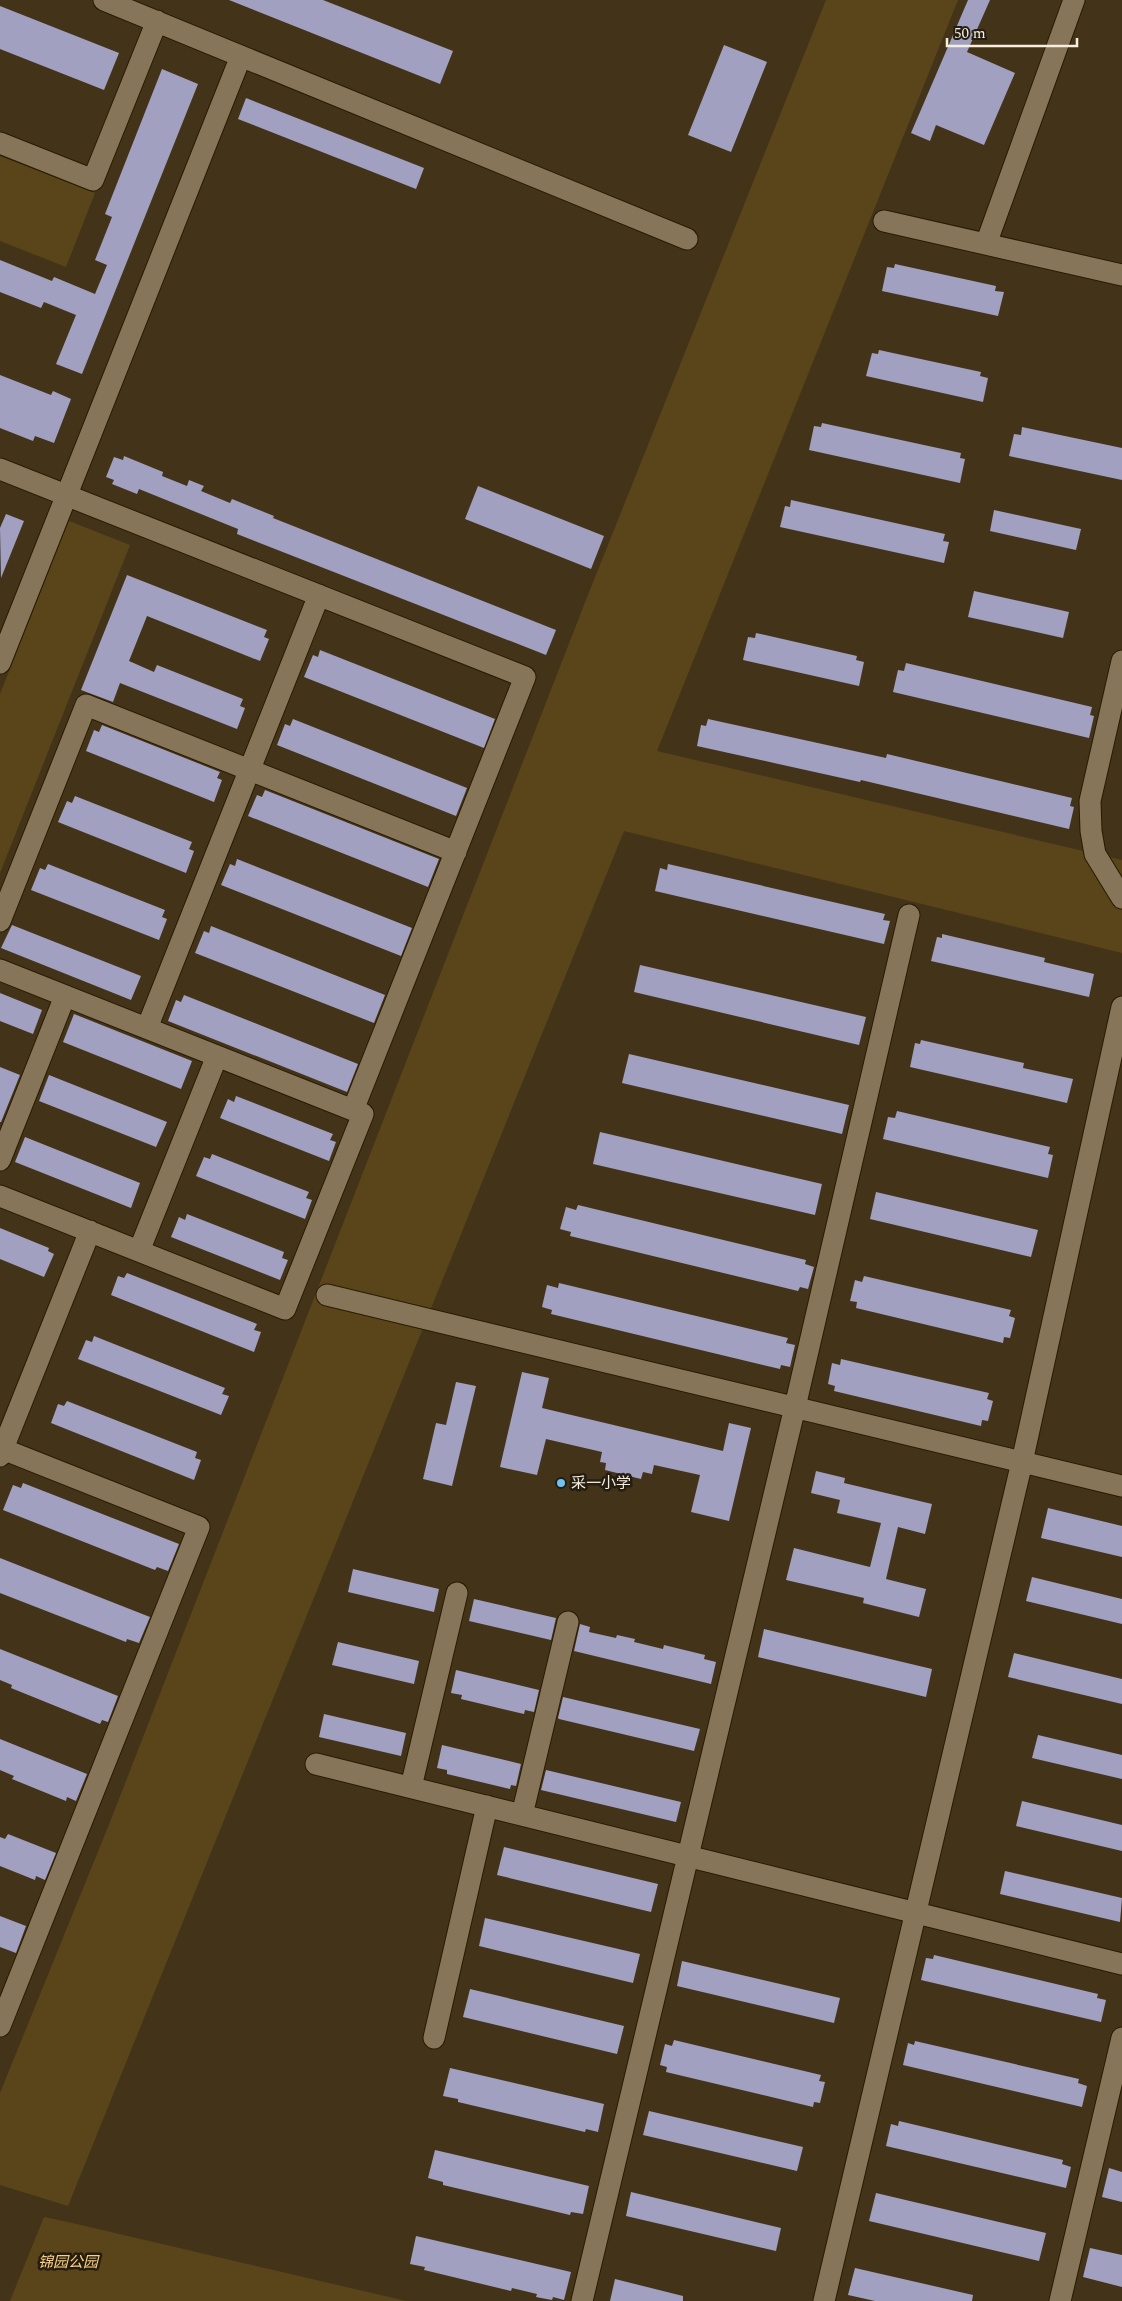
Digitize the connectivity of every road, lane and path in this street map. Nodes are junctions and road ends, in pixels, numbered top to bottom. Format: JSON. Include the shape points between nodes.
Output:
{"nodes":[{"id":1,"x":104,"y":0,"type":"edge"},
{"id":2,"x":1074,"y":0,"type":"edge"},
{"id":3,"x":156,"y":22,"type":"junction"},
{"id":4,"x":241,"y":56,"type":"junction"},
{"id":5,"x":0,"y":143,"type":"edge"},
{"id":6,"x":884,"y":221,"type":"dead end"},
{"id":7,"x":687,"y":239,"type":"dead end"},
{"id":8,"x":986,"y":244,"type":"junction"},
{"id":9,"x":1122,"y":276,"type":"edge"},
{"id":10,"x":0,"y":469,"type":"edge"},
{"id":11,"x":67,"y":495,"type":"junction"},
{"id":12,"x":319,"y":595,"type":"junction"},
{"id":13,"x":1122,"y":661,"type":"edge"},
{"id":14,"x":0,"y":663,"type":"edge"},
{"id":15,"x":250,"y":770,"type":"junction"},
{"id":16,"x":456,"y":852,"type":"junction"},
{"id":17,"x":1122,"y":898,"type":"edge"},
{"id":18,"x":909,"y":914,"type":"dead end"},
{"id":19,"x":0,"y":920,"type":"edge"},
{"id":20,"x":0,"y":970,"type":"edge"},
{"id":21,"x":65,"y":996,"type":"junction"},
{"id":22,"x":1122,"y":1007,"type":"edge"},
{"id":23,"x":147,"y":1028,"type":"junction"},
{"id":24,"x":217,"y":1056,"type":"junction"},
{"id":25,"x":353,"y":1110,"type":"junction"},
{"id":26,"x":0,"y":1160,"type":"edge"},
{"id":27,"x":0,"y":1196,"type":"edge"},
{"id":28,"x":90,"y":1231,"type":"junction"},
{"id":29,"x":139,"y":1251,"type":"junction"},
{"id":30,"x":327,"y":1295,"type":"dead end"},
{"id":31,"x":795,"y":1407,"type":"junction"},
{"id":32,"x":1,"y":1451,"type":"edge"},
{"id":33,"x":1022,"y":1462,"type":"junction"},
{"id":34,"x":1122,"y":1486,"type":"edge"},
{"id":35,"x":457,"y":1592,"type":"dead end"},
{"id":36,"x":568,"y":1622,"type":"dead end"},
{"id":37,"x":316,"y":1764,"type":"dead end"},
{"id":38,"x":411,"y":1787,"type":"junction"},
{"id":39,"x":486,"y":1806,"type":"junction"},
{"id":40,"x":522,"y":1815,"type":"junction"},
{"id":41,"x":688,"y":1856,"type":"junction"},
{"id":42,"x":916,"y":1912,"type":"junction"},
{"id":43,"x":1122,"y":1964,"type":"edge"},
{"id":44,"x":0,"y":2026,"type":"edge"},
{"id":45,"x":434,"y":2038,"type":"dead end"},
{"id":46,"x":1122,"y":2038,"type":"edge"},
{"id":47,"x":582,"y":2301,"type":"edge"},
{"id":48,"x":824,"y":2301,"type":"edge"},
{"id":49,"x":1060,"y":2301,"type":"edge"}],
"edges":[{"from":1,"to":3,"type":"street"},
{"from":2,"to":8,"type":"street"},
{"from":3,"to":4,"type":"street"},
{"from":3,"to":5,"type":"street","via":[[93,180]]},
{"from":4,"to":7,"type":"street"},
{"from":4,"to":11,"type":"street"},
{"from":6,"to":8,"type":"street"},
{"from":8,"to":9,"type":"street"},
{"from":10,"to":11,"type":"street"},
{"from":11,"to":12,"type":"street"},
{"from":11,"to":14,"type":"street"},
{"from":12,"to":15,"type":"street"},
{"from":12,"to":16,"type":"street","via":[[526,677]]},
{"from":13,"to":17,"type":"street","via":[[1090,801],[1095,854]]},
{"from":15,"to":16,"type":"street"},
{"from":15,"to":19,"type":"street","via":[[86,705]]},
{"from":15,"to":23,"type":"street"},
{"from":16,"to":25,"type":"street"},
{"from":18,"to":31,"type":"street"},
{"from":20,"to":21,"type":"street"},
{"from":21,"to":23,"type":"street"},
{"from":21,"to":26,"type":"street"},
{"from":22,"to":33,"type":"street"},
{"from":23,"to":24,"type":"street"},
{"from":24,"to":25,"type":"street"},
{"from":24,"to":29,"type":"street"},
{"from":25,"to":29,"type":"street","via":[[363,1114],[285,1309]]},
{"from":27,"to":28,"type":"street"},
{"from":28,"to":29,"type":"street"},
{"from":28,"to":32,"type":"street"},
{"from":30,"to":31,"type":"street"},
{"from":31,"to":33,"type":"street"},
{"from":31,"to":41,"type":"street"},
{"from":32,"to":44,"type":"street","via":[[199,1527]]},
{"from":33,"to":34,"type":"street"},
{"from":33,"to":42,"type":"street"},
{"from":35,"to":38,"type":"street"},
{"from":36,"to":40,"type":"street"},
{"from":37,"to":38,"type":"street"},
{"from":38,"to":39,"type":"street"},
{"from":39,"to":40,"type":"street"},
{"from":39,"to":45,"type":"street"},
{"from":40,"to":41,"type":"street"},
{"from":41,"to":42,"type":"street"},
{"from":41,"to":47,"type":"street"},
{"from":42,"to":43,"type":"street"},
{"from":42,"to":48,"type":"street"},
{"from":46,"to":49,"type":"street"}]}
